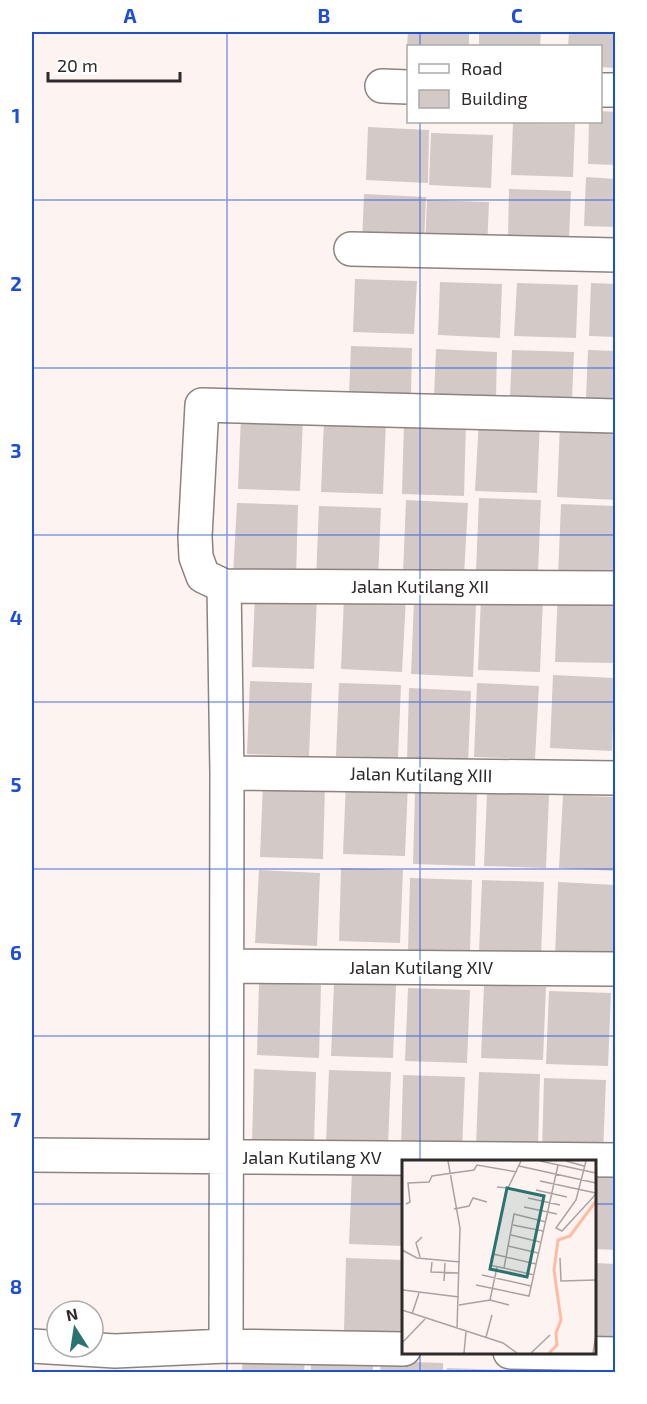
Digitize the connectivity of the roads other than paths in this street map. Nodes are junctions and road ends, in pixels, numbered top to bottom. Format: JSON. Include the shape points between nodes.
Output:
{"nodes":[{"id":1,"x":351,"y":249,"type":"dead end"},
{"id":2,"x":615,"y":255,"type":"edge"},
{"id":3,"x":615,"y":416,"type":"edge"},
{"id":4,"x":224,"y":586,"type":"junction"},
{"id":5,"x":615,"y":588,"type":"edge"},
{"id":6,"x":227,"y":773,"type":"junction"},
{"id":7,"x":615,"y":778,"type":"edge"},
{"id":8,"x":227,"y":966,"type":"junction"},
{"id":9,"x":615,"y":969,"type":"edge"},
{"id":10,"x":32,"y":1155,"type":"edge"},
{"id":11,"x":225,"y":1157,"type":"junction"},
{"id":12,"x":615,"y":1160,"type":"edge"},
{"id":13,"x":32,"y":1346,"type":"edge"},
{"id":14,"x":226,"y":1346,"type":"junction"},
{"id":15,"x":402,"y":1349,"type":"edge"},
{"id":16,"x":562,"y":1353,"type":"edge"},
{"id":17,"x":615,"y":1354,"type":"edge"},
{"id":18,"x":114,"y":1362,"type":"edge"}],
"edges":[{"from":1,"to":2,"type":"street"},
{"from":3,"to":4,"type":"street","via":[[201,405],[196,557],[203,576]]},
{"from":4,"to":5,"type":"street","name":"Jalan Kutilang XII"},
{"from":4,"to":6,"type":"street"},
{"from":6,"to":7,"type":"street","name":"Jalan Kutilang XIII"},
{"from":6,"to":8,"type":"street"},
{"from":8,"to":9,"type":"street","name":"Jalan Kutilang XIV"},
{"from":8,"to":11,"type":"street"},
{"from":10,"to":11,"type":"street","name":"Jalan Kutilang XV"},
{"from":11,"to":12,"type":"street","name":"Jalan Kutilang XV"},
{"from":11,"to":14,"type":"street"},
{"from":13,"to":18,"type":"street"},
{"from":14,"to":15,"type":"street"},
{"from":14,"to":18,"type":"street"},
{"from":16,"to":17,"type":"street"}]}
